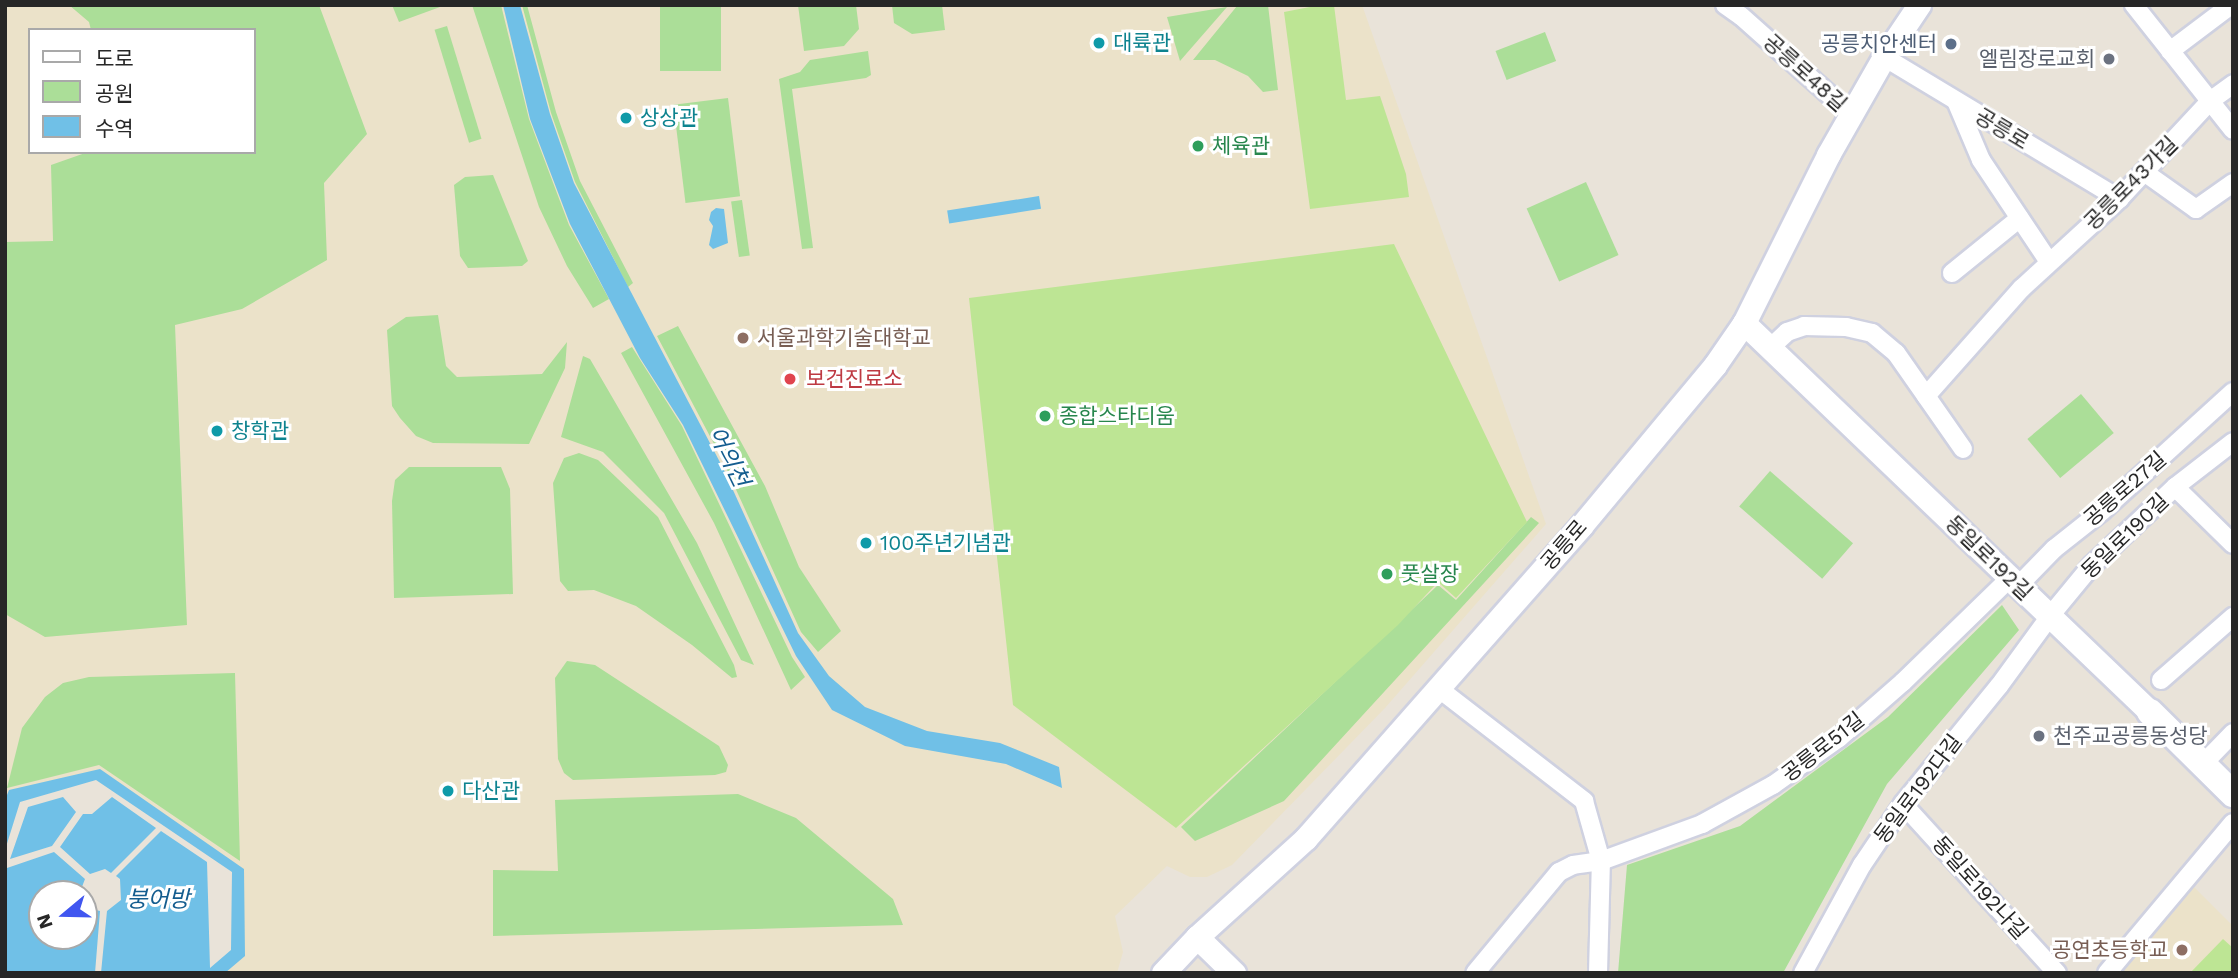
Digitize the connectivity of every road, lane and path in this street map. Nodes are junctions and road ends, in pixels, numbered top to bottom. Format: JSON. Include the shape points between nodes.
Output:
{"nodes":[{"id":1,"x":1725,"y":5,"type":"edge"},
{"id":2,"x":2134,"y":5,"type":"edge"},
{"id":3,"x":2231,"y":5,"type":"edge"},
{"id":4,"x":1913,"y":7,"type":"edge"},
{"id":5,"x":2170,"y":51,"type":"junction"},
{"id":6,"x":1884,"y":57,"type":"junction"},
{"id":7,"x":2233,"y":84,"type":"edge"},
{"id":8,"x":1956,"y":101,"type":"junction"},
{"id":9,"x":2210,"y":101,"type":"junction"},
{"id":10,"x":1852,"y":115,"type":"junction"},
{"id":11,"x":2233,"y":130,"type":"edge"},
{"id":12,"x":2144,"y":172,"type":"junction"},
{"id":13,"x":2233,"y":183,"type":"edge"},
{"id":14,"x":2119,"y":199,"type":"junction"},
{"id":15,"x":2020,"y":218,"type":"junction"},
{"id":16,"x":2049,"y":262,"type":"junction"},
{"id":17,"x":1952,"y":273,"type":"dead end"},
{"id":18,"x":1744,"y":323,"type":"junction"},
{"id":19,"x":1770,"y":348,"type":"junction"},
{"id":20,"x":2233,"y":392,"type":"edge"},
{"id":21,"x":1926,"y":396,"type":"junction"},
{"id":22,"x":2233,"y":442,"type":"edge"},
{"id":23,"x":1963,"y":449,"type":"dead end"},
{"id":24,"x":2175,"y":487,"type":"junction"},
{"id":25,"x":2233,"y":544,"type":"edge"},
{"id":26,"x":2014,"y":582,"type":"junction"},
{"id":27,"x":2049,"y":616,"type":"junction"},
{"id":28,"x":2233,"y":617,"type":"edge"},
{"id":29,"x":2161,"y":680,"type":"dead end"},
{"id":30,"x":1438,"y":688,"type":"junction"},
{"id":31,"x":2150,"y":712,"type":"joint"},
{"id":32,"x":2233,"y":733,"type":"edge"},
{"id":33,"x":2201,"y":766,"type":"junction"},
{"id":34,"x":2233,"y":794,"type":"edge"},
{"id":35,"x":1903,"y":804,"type":"junction"},
{"id":36,"x":2233,"y":823,"type":"edge"},
{"id":37,"x":1601,"y":862,"type":"junction"},
{"id":38,"x":1197,"y":937,"type":"junction"},
{"id":39,"x":1163,"y":973,"type":"edge"},
{"id":40,"x":1234,"y":973,"type":"edge"},
{"id":41,"x":1475,"y":973,"type":"edge"},
{"id":42,"x":1598,"y":973,"type":"edge"},
{"id":43,"x":1803,"y":973,"type":"edge"},
{"id":44,"x":2057,"y":973,"type":"edge"},
{"id":45,"x":2107,"y":973,"type":"edge"}],
"edges":[{"from":1,"to":10,"type":"street","name":"공릉로48길"},
{"from":2,"to":5,"type":"street"},
{"from":3,"to":5,"type":"street"},
{"from":4,"to":6,"type":"street","name":"공릉로"},
{"from":5,"to":9,"type":"street"},
{"from":6,"to":8,"type":"street","name":"공릉로"},
{"from":6,"to":10,"type":"street","name":"공릉로"},
{"from":7,"to":9,"type":"street","name":"공릉로43가길"},
{"from":8,"to":14,"type":"street","name":"공릉로"},
{"from":8,"to":15,"type":"street","via":[[1982,160]]},
{"from":9,"to":11,"type":"street"},
{"from":9,"to":12,"type":"street","name":"공릉로43가길"},
{"from":10,"to":18,"type":"street","name":"공릉로"},
{"from":12,"to":13,"type":"street","via":[[2196,209]]},
{"from":12,"to":14,"type":"street","name":"공릉로43가길"},
{"from":14,"to":16,"type":"street","name":"공릉로43가길"},
{"from":15,"to":16,"type":"street"},
{"from":15,"to":17,"type":"street"},
{"from":16,"to":21,"type":"street","name":"공릉로43가길"},
{"from":18,"to":19,"type":"street","name":"동일로192길"},
{"from":18,"to":30,"type":"street","name":"공릉로","via":[[1715,365],[1581,526]]},
{"from":19,"to":21,"type":"street","via":[[1787,332],[1804,326],[1859,329],[1890,346]]},
{"from":19,"to":26,"type":"street","name":"동일로192길"},
{"from":20,"to":26,"type":"street","name":"공릉로27길","via":[[2102,511]]},
{"from":21,"to":23,"type":"street"},
{"from":22,"to":24,"type":"street"},
{"from":24,"to":25,"type":"street","name":"동일로190길"},
{"from":24,"to":27,"type":"street","name":"동일로190길","via":[[2092,565]]},
{"from":26,"to":27,"type":"street","name":"동일로192길"},
{"from":26,"to":37,"type":"street","name":"공릉로51길","via":[[1857,722],[1773,785],[1702,824]]},
{"from":27,"to":31,"type":"street","name":"동일로192길"},
{"from":27,"to":35,"type":"street","name":"동일로192다길"},
{"from":28,"to":29,"type":"street"},
{"from":30,"to":37,"type":"street","via":[[1584,801]]},
{"from":30,"to":38,"type":"street","name":"공릉로","via":[[1306,838]]},
{"from":31,"to":33,"type":"main road","name":"동일로192길"},
{"from":32,"to":33,"type":"street"},
{"from":33,"to":34,"type":"main road","name":"동일로192길"},
{"from":35,"to":43,"type":"street","name":"동일로192다길","via":[[1862,865]]},
{"from":35,"to":44,"type":"street","name":"동일로192나길"},
{"from":36,"to":45,"type":"street"},
{"from":37,"to":41,"type":"street","name":"공릉로51길","via":[[1573,864],[1559,872]]},
{"from":37,"to":42,"type":"street"},
{"from":38,"to":39,"type":"street","name":"공릉로"},
{"from":38,"to":40,"type":"street"}]}
